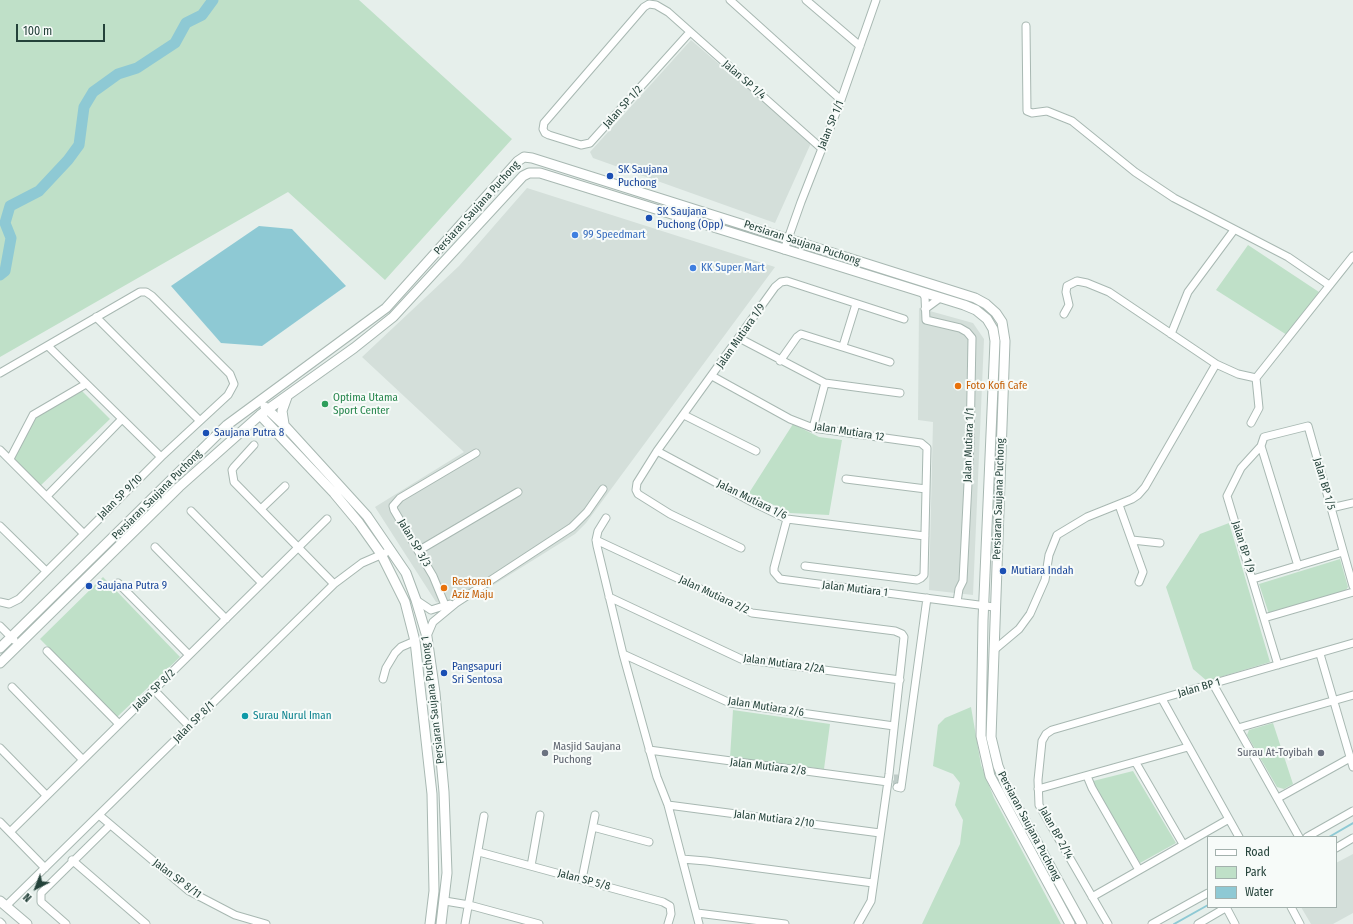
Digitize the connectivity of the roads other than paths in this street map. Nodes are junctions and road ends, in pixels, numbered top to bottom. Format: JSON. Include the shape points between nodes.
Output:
{"nodes":[{"id":1,"x":730,"y":0,"type":"edge"},
{"id":2,"x":806,"y":0,"type":"edge"},
{"id":3,"x":876,"y":0,"type":"edge"},
{"id":4,"x":1026,"y":26,"type":"dead end"},
{"id":5,"x":690,"y":32,"type":"junction"},
{"id":6,"x":860,"y":46,"type":"junction"},
{"id":7,"x":841,"y":100,"type":"junction"},
{"id":8,"x":543,"y":129,"type":"joint"},
{"id":9,"x":821,"y":148,"type":"junction"},
{"id":10,"x":1234,"y":230,"type":"junction"},
{"id":11,"x":787,"y":240,"type":"junction"},
{"id":12,"x":784,"y":250,"type":"junction"},
{"id":13,"x":1353,"y":256,"type":"edge"},
{"id":14,"x":1329,"y":285,"type":"junction"},
{"id":15,"x":402,"y":291,"type":"junction"},
{"id":16,"x":922,"y":292,"type":"junction"},
{"id":17,"x":940,"y":298,"type":"junction"},
{"id":18,"x":856,"y":304,"type":"junction"},
{"id":19,"x":404,"y":306,"type":"junction"},
{"id":20,"x":386,"y":308,"type":"junction"},
{"id":21,"x":924,"y":309,"type":"junction"},
{"id":22,"x":1064,"y":314,"type":"dead end"},
{"id":23,"x":96,"y":317,"type":"junction"},
{"id":24,"x":904,"y":319,"type":"dead end"},
{"id":25,"x":1171,"y":334,"type":"junction"},
{"id":26,"x":739,"y":338,"type":"junction"},
{"id":27,"x":48,"y":346,"type":"junction"},
{"id":28,"x":843,"y":346,"type":"junction"},
{"id":29,"x":780,"y":361,"type":"junction"},
{"id":30,"x":890,"y":362,"type":"dead end"},
{"id":31,"x":1216,"y":364,"type":"junction"},
{"id":32,"x":0,"y":373,"type":"edge"},
{"id":33,"x":712,"y":376,"type":"junction"},
{"id":34,"x":1256,"y":378,"type":"junction"},
{"id":35,"x":825,"y":383,"type":"junction"},
{"id":36,"x":86,"y":384,"type":"junction"},
{"id":37,"x":900,"y":393,"type":"dead end"},
{"id":38,"x":269,"y":394,"type":"junction"},
{"id":39,"x":287,"y":396,"type":"junction"},
{"id":40,"x":251,"y":407,"type":"junction"},
{"id":41,"x":263,"y":410,"type":"junction"},
{"id":42,"x":684,"y":415,"type":"junction"},
{"id":43,"x":122,"y":419,"type":"junction"},
{"id":44,"x":199,"y":420,"type":"junction"},
{"id":45,"x":1251,"y":423,"type":"dead end"},
{"id":46,"x":284,"y":425,"type":"junction"},
{"id":47,"x":245,"y":427,"type":"junction"},
{"id":48,"x":813,"y":428,"type":"junction"},
{"id":49,"x":274,"y":429,"type":"junction"},
{"id":50,"x":1264,"y":437,"type":"joint"},
{"id":51,"x":254,"y":446,"type":"dead end"},
{"id":52,"x":1261,"y":446,"type":"junction"},
{"id":53,"x":0,"y":450,"type":"edge"},
{"id":54,"x":657,"y":451,"type":"junction"},
{"id":55,"x":756,"y":451,"type":"dead end"},
{"id":56,"x":476,"y":453,"type":"dead end"},
{"id":57,"x":161,"y":457,"type":"junction"},
{"id":58,"x":10,"y":459,"type":"junction"},
{"id":59,"x":846,"y":478,"type":"dead end"},
{"id":60,"x":285,"y":486,"type":"dead end"},
{"id":61,"x":603,"y":489,"type":"dead end"},
{"id":62,"x":926,"y":489,"type":"junction"},
{"id":63,"x":518,"y":492,"type":"dead end"},
{"id":64,"x":47,"y":496,"type":"junction"},
{"id":65,"x":1353,"y":503,"type":"edge"},
{"id":66,"x":1119,"y":505,"type":"junction"},
{"id":67,"x":1331,"y":508,"type":"junction"},
{"id":68,"x":261,"y":510,"type":"junction"},
{"id":69,"x":191,"y":511,"type":"dead end"},
{"id":70,"x":606,"y":518,"type":"dead end"},
{"id":71,"x":327,"y":519,"type":"dead end"},
{"id":72,"x":787,"y":519,"type":"junction"},
{"id":73,"x":0,"y":526,"type":"edge"},
{"id":74,"x":84,"y":534,"type":"junction"},
{"id":75,"x":926,"y":536,"type":"junction"},
{"id":76,"x":596,"y":540,"type":"junction"},
{"id":77,"x":1132,"y":540,"type":"junction"},
{"id":78,"x":1160,"y":543,"type":"dead end"},
{"id":79,"x":155,"y":547,"type":"dead end"},
{"id":80,"x":299,"y":548,"type":"junction"},
{"id":81,"x":741,"y":548,"type":"dead end"},
{"id":82,"x":391,"y":551,"type":"junction"},
{"id":83,"x":418,"y":552,"type":"junction"},
{"id":84,"x":1343,"y":552,"type":"junction"},
{"id":85,"x":381,"y":554,"type":"junction"},
{"id":86,"x":805,"y":566,"type":"dead end"},
{"id":87,"x":1298,"y":566,"type":"junction"},
{"id":88,"x":46,"y":571,"type":"junction"},
{"id":89,"x":1253,"y":579,"type":"junction"},
{"id":90,"x":1139,"y":582,"type":"dead end"},
{"id":91,"x":118,"y":583,"type":"dead end"},
{"id":92,"x":262,"y":583,"type":"junction"},
{"id":93,"x":334,"y":584,"type":"junction"},
{"id":94,"x":1353,"y":586,"type":"edge"},
{"id":95,"x":1353,"y":592,"type":"edge"},
{"id":96,"x":609,"y":597,"type":"junction"},
{"id":97,"x":927,"y":598,"type":"junction"},
{"id":98,"x":416,"y":600,"type":"junction"},
{"id":99,"x":0,"y":602,"type":"edge"},
{"id":100,"x":957,"y":602,"type":"junction"},
{"id":101,"x":456,"y":603,"type":"junction"},
{"id":102,"x":445,"y":605,"type":"junction"},
{"id":103,"x":983,"y":605,"type":"junction"},
{"id":104,"x":994,"y":607,"type":"junction"},
{"id":105,"x":1264,"y":618,"type":"junction"},
{"id":106,"x":226,"y":619,"type":"junction"},
{"id":107,"x":0,"y":626,"type":"edge"},
{"id":108,"x":11,"y":637,"type":"junction"},
{"id":109,"x":427,"y":637,"type":"junction"},
{"id":110,"x":415,"y":641,"type":"junction"},
{"id":111,"x":1353,"y":643,"type":"edge"},
{"id":112,"x":18,"y":645,"type":"junction"},
{"id":113,"x":0,"y":648,"type":"edge"},
{"id":114,"x":994,"y":650,"type":"junction"},
{"id":115,"x":47,"y":652,"type":"dead end"},
{"id":116,"x":623,"y":654,"type":"junction"},
{"id":117,"x":1320,"y":654,"type":"junction"},
{"id":118,"x":189,"y":655,"type":"junction"},
{"id":119,"x":0,"y":663,"type":"edge"},
{"id":120,"x":1278,"y":665,"type":"junction"},
{"id":121,"x":384,"y":679,"type":"dead end"},
{"id":122,"x":900,"y":680,"type":"junction"},
{"id":123,"x":1213,"y":684,"type":"junction"},
{"id":124,"x":12,"y":687,"type":"dead end"},
{"id":125,"x":154,"y":690,"type":"junction"},
{"id":126,"x":1353,"y":695,"type":"edge"},
{"id":127,"x":1162,"y":699,"type":"junction"},
{"id":128,"x":1334,"y":700,"type":"junction"},
{"id":129,"x":119,"y":724,"type":"junction"},
{"id":130,"x":189,"y":726,"type":"junction"},
{"id":131,"x":894,"y":726,"type":"junction"},
{"id":132,"x":1238,"y":728,"type":"junction"},
{"id":133,"x":1046,"y":734,"type":"joint"},
{"id":134,"x":1188,"y":747,"type":"junction"},
{"id":135,"x":0,"y":748,"type":"edge"},
{"id":136,"x":649,"y":750,"type":"junction"},
{"id":137,"x":1350,"y":758,"type":"junction"},
{"id":138,"x":83,"y":760,"type":"junction"},
{"id":139,"x":1136,"y":763,"type":"junction"},
{"id":140,"x":1353,"y":767,"type":"edge"},
{"id":141,"x":1087,"y":776,"type":"junction"},
{"id":142,"x":895,"y":781,"type":"junction"},
{"id":143,"x":1038,"y":789,"type":"junction"},
{"id":144,"x":46,"y":796,"type":"junction"},
{"id":145,"x":1278,"y":798,"type":"junction"},
{"id":146,"x":668,"y":805,"type":"junction"},
{"id":147,"x":1353,"y":810,"type":"edge"},
{"id":148,"x":594,"y":814,"type":"dead end"},
{"id":149,"x":540,"y":815,"type":"dead end"},
{"id":150,"x":99,"y":816,"type":"junction"},
{"id":151,"x":484,"y":816,"type":"dead end"},
{"id":152,"x":1229,"y":819,"type":"junction"},
{"id":153,"x":0,"y":822,"type":"edge"},
{"id":154,"x":109,"y":826,"type":"junction"},
{"id":155,"x":593,"y":827,"type":"junction"},
{"id":156,"x":10,"y":832,"type":"junction"},
{"id":157,"x":880,"y":833,"type":"junction"},
{"id":158,"x":1238,"y":836,"type":"edge"},
{"id":159,"x":1298,"y":836,"type":"edge"},
{"id":160,"x":1309,"y":836,"type":"edge"},
{"id":161,"x":1353,"y":838,"type":"edge"},
{"id":162,"x":649,"y":842,"type":"dead end"},
{"id":163,"x":1183,"y":844,"type":"junction"},
{"id":164,"x":1337,"y":847,"type":"edge"},
{"id":165,"x":478,"y":852,"type":"junction"},
{"id":166,"x":72,"y":860,"type":"junction"},
{"id":167,"x":682,"y":860,"type":"junction"},
{"id":168,"x":531,"y":866,"type":"junction"},
{"id":169,"x":46,"y":868,"type":"junction"},
{"id":170,"x":1139,"y":870,"type":"junction"},
{"id":171,"x":582,"y":879,"type":"junction"},
{"id":172,"x":874,"y":884,"type":"junction"},
{"id":173,"x":1207,"y":894,"type":"edge"},
{"id":174,"x":1092,"y":897,"type":"junction"},
{"id":175,"x":445,"y":901,"type":"junction"},
{"id":176,"x":3,"y":903,"type":"edge"},
{"id":177,"x":469,"y":905,"type":"junction"},
{"id":178,"x":1224,"y":908,"type":"edge"},
{"id":179,"x":1227,"y":908,"type":"edge"},
{"id":180,"x":1292,"y":908,"type":"edge"},
{"id":181,"x":697,"y":913,"type":"junction"},
{"id":182,"x":0,"y":922,"type":"edge"},
{"id":183,"x":2,"y":924,"type":"edge"},
{"id":184,"x":28,"y":924,"type":"edge"},
{"id":185,"x":66,"y":924,"type":"edge"},
{"id":186,"x":146,"y":924,"type":"edge"},
{"id":187,"x":266,"y":924,"type":"edge"},
{"id":188,"x":430,"y":924,"type":"edge"},
{"id":189,"x":441,"y":924,"type":"edge"},
{"id":190,"x":465,"y":924,"type":"edge"},
{"id":191,"x":539,"y":924,"type":"edge"},
{"id":192,"x":668,"y":924,"type":"edge"},
{"id":193,"x":699,"y":924,"type":"edge"},
{"id":194,"x":785,"y":924,"type":"edge"},
{"id":195,"x":858,"y":924,"type":"edge"},
{"id":196,"x":1070,"y":924,"type":"edge"},
{"id":197,"x":1082,"y":924,"type":"edge"},
{"id":198,"x":1108,"y":924,"type":"edge"},
{"id":199,"x":1152,"y":924,"type":"edge"},
{"id":200,"x":1198,"y":924,"type":"edge"},
{"id":201,"x":1235,"y":924,"type":"edge"},
{"id":202,"x":1300,"y":924,"type":"edge"}],
"edges":[{"from":1,"to":7,"type":"street"},
{"from":2,"to":6,"type":"street"},
{"from":3,"to":6,"type":"street","name":"Jalan SP 1/1"},
{"from":4,"to":10,"type":"street","via":[[1026,111],[1047,112],[1072,121],[1151,183]]},
{"from":5,"to":8,"type":"street","name":"Jalan SP 1/2","via":[[590,143],[581,145],[549,135]]},
{"from":5,"to":8,"type":"street","name":"Jalan SP 1/4","via":[[656,4],[644,7],[544,123]]},
{"from":5,"to":9,"type":"street","name":"Jalan SP 1/4"},
{"from":6,"to":7,"type":"street","name":"Jalan SP 1/1"},
{"from":7,"to":9,"type":"street","name":"Jalan SP 1/1"},
{"from":9,"to":11,"type":"street","name":"Jalan SP 1/1"},
{"from":10,"to":14,"type":"street","via":[[1288,257]]},
{"from":10,"to":25,"type":"street","via":[[1188,292]]},
{"from":11,"to":12,"type":"street","name":"Jalan SP 1/1"},
{"from":11,"to":15,"type":"street","name":"Persiaran Saujana Puchong","via":[[751,226],[524,157],[511,168]]},
{"from":11,"to":104,"type":"street","name":"Persiaran Saujana Puchong","via":[[975,298],[986,304],[1002,322],[1005,349]]},
{"from":12,"to":16,"type":"street","name":"Persiaran Saujana Puchong"},
{"from":12,"to":19,"type":"street","name":"Persiaran Saujana Puchong","via":[[540,173],[529,173],[517,182]]},
{"from":13,"to":14,"type":"street"},
{"from":14,"to":34,"type":"street"},
{"from":15,"to":19,"type":"street"},
{"from":15,"to":20,"type":"street","name":"Persiaran Saujana Puchong"},
{"from":16,"to":17,"type":"street","name":"Persiaran Saujana Puchong"},
{"from":16,"to":21,"type":"street","via":[[925,297]]},
{"from":17,"to":21,"type":"street"},
{"from":17,"to":103,"type":"street","name":"Persiaran Saujana Puchong","via":[[976,310],[987,319],[993,329]]},
{"from":18,"to":24,"type":"street","name":"Jalan Mutiara 1/9"},
{"from":18,"to":26,"type":"street","name":"Jalan Mutiara 1/9","via":[[787,281],[781,282]]},
{"from":18,"to":28,"type":"street"},
{"from":19,"to":20,"type":"street"},
{"from":19,"to":39,"type":"street","name":"Persiaran Saujana Puchong","via":[[371,336]]},
{"from":20,"to":38,"type":"street","name":"Persiaran Saujana Puchong"},
{"from":21,"to":100,"type":"street","name":"Jalan Mutiara 1/1","via":[[926,320],[960,328],[972,338],[963,581]]},
{"from":22,"to":25,"type":"street","via":[[1069,305],[1066,292],[1068,286],[1076,281],[1087,283],[1109,292]]},
{"from":23,"to":27,"type":"street"},
{"from":23,"to":44,"type":"street"},
{"from":23,"to":44,"type":"street","name":"Jalan SP 9/10","via":[[140,292],[152,296],[230,374],[234,384],[232,390]]},
{"from":25,"to":31,"type":"street"},
{"from":26,"to":29,"type":"street"},
{"from":26,"to":33,"type":"street","name":"Jalan Mutiara 1/9"},
{"from":27,"to":32,"type":"street"},
{"from":27,"to":36,"type":"street"},
{"from":28,"to":29,"type":"street","via":[[801,334],[796,337]]},
{"from":28,"to":30,"type":"street"},
{"from":29,"to":35,"type":"street"},
{"from":31,"to":34,"type":"street","via":[[1238,374]]},
{"from":31,"to":66,"type":"street","via":[[1145,487],[1132,499]]},
{"from":33,"to":42,"type":"street","name":"Jalan Mutiara 1/9"},
{"from":33,"to":48,"type":"street","name":"Jalan Mutiara 12","via":[[790,419]]},
{"from":34,"to":45,"type":"street","via":[[1259,408]]},
{"from":35,"to":37,"type":"street"},
{"from":35,"to":48,"type":"street"},
{"from":36,"to":43,"type":"street"},
{"from":36,"to":58,"type":"street","via":[[33,415]]},
{"from":38,"to":40,"type":"street","name":"Persiaran Saujana Puchong"},
{"from":38,"to":41,"type":"street"},
{"from":39,"to":41,"type":"street","name":"Persiaran Saujana Puchong"},
{"from":39,"to":46,"type":"street","via":[[282,411]]},
{"from":40,"to":41,"type":"street"},
{"from":40,"to":108,"type":"street","name":"Persiaran Saujana Puchong","via":[[227,425]]},
{"from":41,"to":46,"type":"street","name":"Persiaran Saujana Puchong 1"},
{"from":41,"to":47,"type":"street","name":"Persiaran Saujana Puchong"},
{"from":41,"to":49,"type":"street","name":"Persiaran Saujana Puchong 1"},
{"from":42,"to":54,"type":"street","name":"Jalan Mutiara 1/9"},
{"from":42,"to":55,"type":"street"},
{"from":43,"to":57,"type":"street"},
{"from":43,"to":64,"type":"street"},
{"from":44,"to":57,"type":"street","name":"Jalan SP 9/10"},
{"from":46,"to":82,"type":"street","name":"Persiaran Saujana Puchong 1","via":[[367,516]]},
{"from":47,"to":49,"type":"street","via":[[254,425]]},
{"from":47,"to":112,"type":"street","name":"Persiaran Saujana Puchong","via":[[179,487]]},
{"from":48,"to":62,"type":"street","name":"Jalan Mutiara 12","via":[[925,444]]},
{"from":49,"to":85,"type":"street","name":"Persiaran Saujana Puchong 1","via":[[354,517]]},
{"from":50,"to":52,"type":"street","name":"Jalan BP 1/9"},
{"from":50,"to":67,"type":"street","name":"Jalan BP 1/5","via":[[1308,426]]},
{"from":51,"to":68,"type":"street","via":[[232,470],[234,482]]},
{"from":52,"to":87,"type":"street"},
{"from":52,"to":89,"type":"street","name":"Jalan BP 1/9","via":[[1241,468],[1227,496]]},
{"from":53,"to":58,"type":"street"},
{"from":54,"to":72,"type":"street","name":"Jalan Mutiara 1/6"},
{"from":54,"to":81,"type":"street","name":"Jalan Mutiara 1/9","via":[[637,482],[636,490],[642,497],[670,514]]},
{"from":56,"to":83,"type":"street","name":"Jalan SP 3/3","via":[[400,498],[393,506]]},
{"from":57,"to":74,"type":"street","name":"Jalan SP 9/10"},
{"from":58,"to":64,"type":"street"},
{"from":59,"to":62,"type":"street"},
{"from":60,"to":68,"type":"street"},
{"from":61,"to":101,"type":"street","via":[[587,512],[572,527]]},
{"from":62,"to":75,"type":"street"},
{"from":63,"to":83,"type":"street"},
{"from":64,"to":74,"type":"street"},
{"from":65,"to":67,"type":"street"},
{"from":66,"to":77,"type":"street"},
{"from":66,"to":114,"type":"street","via":[[1086,517],[1057,535],[1049,555],[1045,580],[1030,614],[1019,629]]},
{"from":67,"to":84,"type":"street","name":"Jalan BP 1/5"},
{"from":68,"to":80,"type":"street"},
{"from":69,"to":92,"type":"street"},
{"from":70,"to":76,"type":"street"},
{"from":71,"to":80,"type":"street","name":"Jalan SP 8/2"},
{"from":72,"to":75,"type":"street","name":"Jalan Mutiara 1/6"},
{"from":72,"to":97,"type":"street","name":"Jalan Mutiara 1","via":[[774,568],[780,579]]},
{"from":73,"to":88,"type":"street"},
{"from":74,"to":88,"type":"street","name":"Jalan SP 9/10"},
{"from":75,"to":86,"type":"street","via":[[924,575],[917,580]]},
{"from":76,"to":96,"type":"street"},
{"from":76,"to":122,"type":"street","name":"Jalan Mutiara 2/2","via":[[752,613],[902,634],[905,641]]},
{"from":77,"to":78,"type":"street"},
{"from":77,"to":90,"type":"street","via":[[1143,572]]},
{"from":79,"to":106,"type":"street"},
{"from":80,"to":92,"type":"street","name":"Jalan SP 8/2"},
{"from":80,"to":93,"type":"street"},
{"from":82,"to":85,"type":"street","name":"Jalan SP 8/1"},
{"from":82,"to":98,"type":"street","name":"Persiaran Saujana Puchong 1","via":[[406,573]]},
{"from":83,"to":102,"type":"street","name":"Jalan SP 3/3","via":[[433,576]]},
{"from":84,"to":87,"type":"street"},
{"from":84,"to":94,"type":"street","name":"Jalan BP 1/5"},
{"from":85,"to":93,"type":"street","name":"Jalan SP 8/1","via":[[362,563]]},
{"from":85,"to":110,"type":"street","name":"Persiaran Saujana Puchong 1","via":[[405,602]]},
{"from":87,"to":89,"type":"street"},
{"from":88,"to":99,"type":"street","name":"Jalan SP 9/10","via":[[15,603]]},
{"from":89,"to":105,"type":"street","name":"Jalan BP 1/9"},
{"from":91,"to":118,"type":"street"},
{"from":92,"to":106,"type":"street","name":"Jalan SP 8/2"},
{"from":93,"to":130,"type":"street","name":"Jalan SP 8/1"},
{"from":95,"to":105,"type":"street"},
{"from":96,"to":116,"type":"street"},
{"from":96,"to":122,"type":"street","name":"Jalan Mutiara 2/2A","via":[[740,659]]},
{"from":97,"to":100,"type":"street","name":"Jalan Mutiara 1"},
{"from":97,"to":142,"type":"street"},
{"from":98,"to":102,"type":"street","via":[[432,610]]},
{"from":98,"to":109,"type":"street","name":"Persiaran Saujana Puchong 1"},
{"from":100,"to":103,"type":"street","name":"Jalan Mutiara 1"},
{"from":101,"to":102,"type":"street"},
{"from":101,"to":109,"type":"street","via":[[433,622]]},
{"from":103,"to":104,"type":"street","name":"Jalan Mutiara 1"},
{"from":103,"to":196,"type":"street","name":"Persiaran Saujana Puchong","via":[[983,753],[990,776]]},
{"from":104,"to":114,"type":"street","name":"Persiaran Saujana Puchong"},
{"from":105,"to":120,"type":"street","name":"Jalan BP 1/9"},
{"from":106,"to":118,"type":"street","name":"Jalan SP 8/2"},
{"from":107,"to":108,"type":"street"},
{"from":108,"to":112,"type":"street"},
{"from":108,"to":113,"type":"street","name":"Persiaran Saujana Puchong"},
{"from":109,"to":175,"type":"street","name":"Persiaran Saujana Puchong 1","via":[[444,792],[447,873]]},
{"from":110,"to":121,"type":"street","via":[[401,647],[395,653],[386,668]]},
{"from":110,"to":188,"type":"street","name":"Persiaran Saujana Puchong 1","via":[[432,794],[434,891]]},
{"from":111,"to":117,"type":"street","name":"Jalan BP 1"},
{"from":112,"to":119,"type":"street","name":"Persiaran Saujana Puchong"},
{"from":114,"to":197,"type":"street","name":"Persiaran Saujana Puchong","via":[[990,737],[998,766]]},
{"from":115,"to":129,"type":"street"},
{"from":116,"to":131,"type":"street","name":"Jalan Mutiara 2/6","via":[[730,703]]},
{"from":116,"to":136,"type":"street"},
{"from":117,"to":120,"type":"street","name":"Jalan BP 1"},
{"from":117,"to":128,"type":"street"},
{"from":118,"to":125,"type":"street","name":"Jalan SP 8/2"},
{"from":120,"to":123,"type":"street","name":"Jalan BP 1"},
{"from":122,"to":131,"type":"street"},
{"from":123,"to":127,"type":"street","name":"Jalan BP 1"},
{"from":123,"to":132,"type":"street"},
{"from":124,"to":138,"type":"street"},
{"from":125,"to":129,"type":"street","name":"Jalan SP 8/2"},
{"from":125,"to":130,"type":"street"},
{"from":126,"to":128,"type":"street"},
{"from":127,"to":133,"type":"street","name":"Jalan BP 1","via":[[1052,730]]},
{"from":127,"to":134,"type":"street"},
{"from":128,"to":132,"type":"street"},
{"from":128,"to":137,"type":"street"},
{"from":129,"to":138,"type":"street","name":"Jalan SP 8/2"},
{"from":130,"to":150,"type":"street","name":"Jalan SP 8/1"},
{"from":131,"to":142,"type":"street"},
{"from":132,"to":145,"type":"street"},
{"from":133,"to":143,"type":"street","name":"Jalan BP 2/14","via":[[1042,741]]},
{"from":134,"to":139,"type":"street"},
{"from":134,"to":152,"type":"street"},
{"from":135,"to":144,"type":"street"},
{"from":136,"to":142,"type":"street","name":"Jalan Mutiara 2/8"},
{"from":136,"to":146,"type":"street"},
{"from":137,"to":140,"type":"street"},
{"from":137,"to":145,"type":"street"},
{"from":138,"to":144,"type":"street","name":"Jalan SP 8/2"},
{"from":139,"to":141,"type":"street"},
{"from":139,"to":163,"type":"street"},
{"from":141,"to":143,"type":"street"},
{"from":141,"to":170,"type":"street"},
{"from":142,"to":157,"type":"street"},
{"from":143,"to":174,"type":"street","name":"Jalan BP 2/14","via":[[1039,805]]},
{"from":144,"to":156,"type":"street","name":"Jalan SP 8/2"},
{"from":145,"to":159,"type":"street"},
{"from":146,"to":157,"type":"street","name":"Jalan Mutiara 2/10"},
{"from":146,"to":167,"type":"street"},
{"from":147,"to":160,"type":"street"},
{"from":148,"to":155,"type":"street"},
{"from":149,"to":168,"type":"street"},
{"from":150,"to":154,"type":"street","name":"Jalan SP 8/11"},
{"from":150,"to":169,"type":"street","name":"Jalan SP 8/1"},
{"from":151,"to":165,"type":"street"},
{"from":152,"to":158,"type":"street"},
{"from":152,"to":163,"type":"street"},
{"from":153,"to":156,"type":"street"},
{"from":154,"to":166,"type":"street"},
{"from":154,"to":187,"type":"street","name":"Jalan SP 8/11","via":[[189,891],[235,914]]},
{"from":155,"to":162,"type":"street"},
{"from":155,"to":171,"type":"street"},
{"from":156,"to":169,"type":"street"},
{"from":157,"to":172,"type":"street"},
{"from":161,"to":164,"type":"street"},
{"from":163,"to":170,"type":"street"},
{"from":165,"to":168,"type":"street","name":"Jalan SP 5/8"},
{"from":165,"to":177,"type":"street"},
{"from":166,"to":185,"type":"street","via":[[43,890],[40,898],[44,905]]},
{"from":166,"to":186,"type":"street"},
{"from":167,"to":172,"type":"street","via":[[706,860]]},
{"from":167,"to":181,"type":"street"},
{"from":168,"to":171,"type":"street","name":"Jalan SP 5/8"},
{"from":169,"to":176,"type":"street","name":"Jalan SP 8/1"},
{"from":170,"to":174,"type":"street"},
{"from":171,"to":192,"type":"street","name":"Jalan SP 5/8","via":[[663,902],[670,906]]},
{"from":172,"to":195,"type":"street","via":[[868,908]]},
{"from":173,"to":199,"type":"street"},
{"from":174,"to":198,"type":"street","name":"Jalan BP 2/14"},
{"from":175,"to":177,"type":"street"},
{"from":175,"to":189,"type":"street","name":"Persiaran Saujana Puchong 1"},
{"from":176,"to":184,"type":"street"},
{"from":177,"to":190,"type":"street"},
{"from":177,"to":191,"type":"street"},
{"from":178,"to":200,"type":"street"},
{"from":179,"to":201,"type":"street"},
{"from":180,"to":202,"type":"street"},
{"from":181,"to":193,"type":"street"},
{"from":181,"to":194,"type":"street"},
{"from":182,"to":183,"type":"street"}]}
